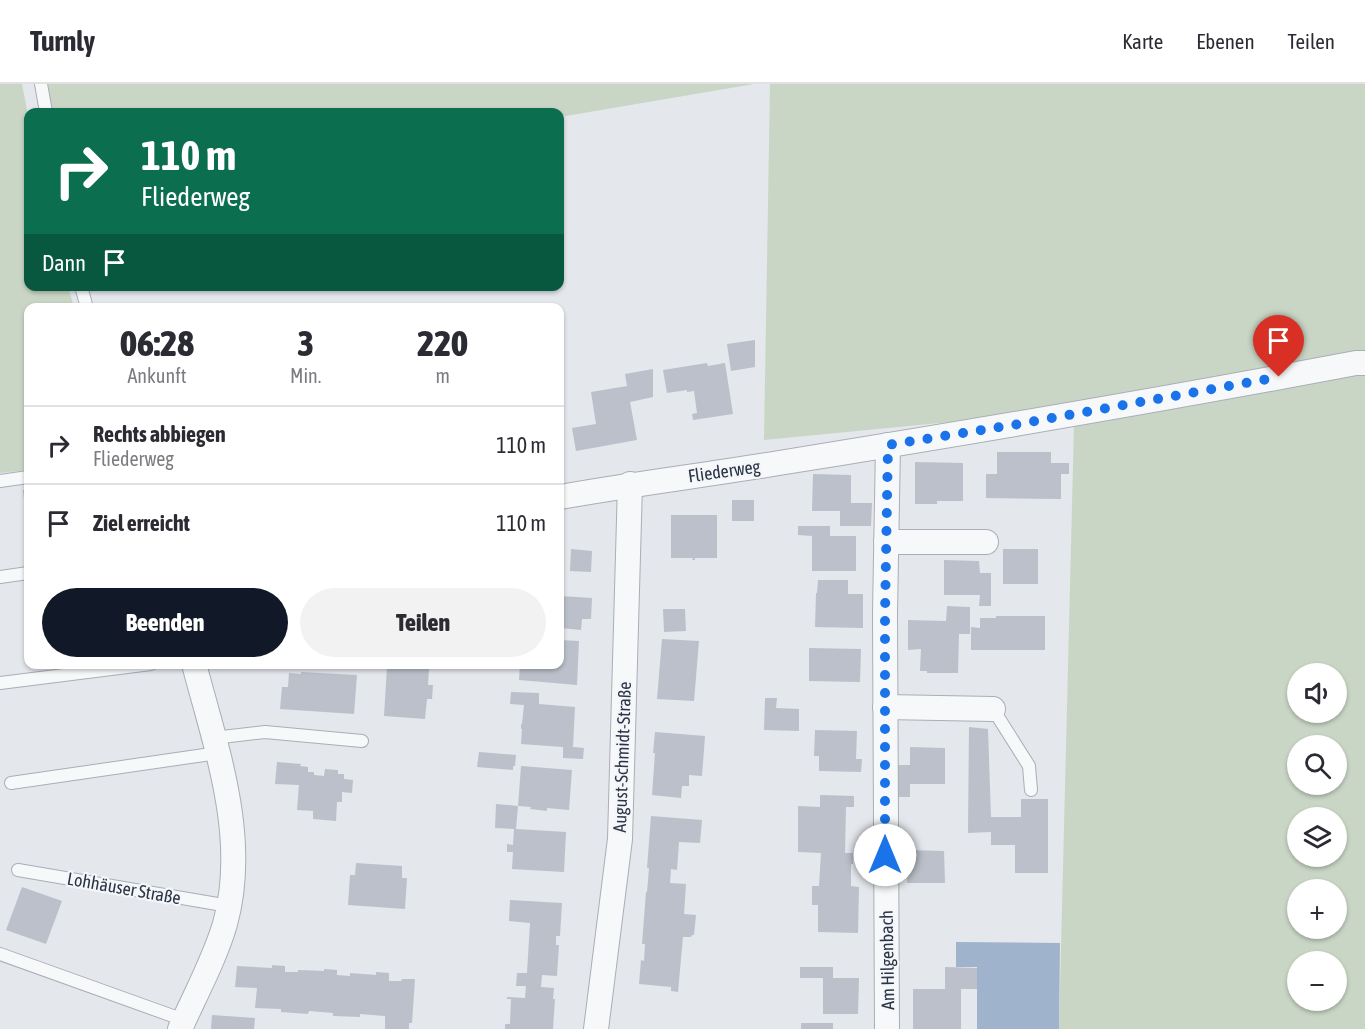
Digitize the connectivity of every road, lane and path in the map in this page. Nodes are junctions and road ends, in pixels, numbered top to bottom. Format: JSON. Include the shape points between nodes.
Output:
{"nodes":[{"id":1,"x":41,"y":84,"type":"edge"},
{"id":2,"x":45,"y":108,"type":"edge"},
{"id":3,"x":1365,"y":363,"type":"edge"},
{"id":4,"x":888,"y":445,"type":"junction"},
{"id":5,"x":24,"y":478,"type":"edge"},
{"id":6,"x":0,"y":481,"type":"edge"},
{"id":7,"x":630,"y":484,"type":"junction"},
{"id":8,"x":564,"y":496,"type":"edge"},
{"id":9,"x":885,"y":542,"type":"junction"},
{"id":10,"x":986,"y":542,"type":"dead end"},
{"id":11,"x":24,"y":574,"type":"edge"},
{"id":12,"x":0,"y":578,"type":"edge"},
{"id":13,"x":111,"y":669,"type":"edge"},
{"id":14,"x":195,"y":669,"type":"edge"},
{"id":15,"x":0,"y":683,"type":"edge"},
{"id":16,"x":885,"y":707,"type":"junction"},
{"id":17,"x":993,"y":709,"type":"joint"},
{"id":18,"x":362,"y":741,"type":"dead end"},
{"id":19,"x":215,"y":745,"type":"junction"},
{"id":20,"x":11,"y":783,"type":"dead end"},
{"id":21,"x":1031,"y":790,"type":"dead end"},
{"id":22,"x":18,"y":870,"type":"dead end"},
{"id":23,"x":229,"y":906,"type":"junction"},
{"id":24,"x":0,"y":954,"type":"edge"},
{"id":25,"x":182,"y":1024,"type":"edge"},
{"id":26,"x":596,"y":1029,"type":"edge"},
{"id":27,"x":888,"y":1029,"type":"edge"}],
"edges":[{"from":1,"to":2,"type":"lane"},
{"from":3,"to":4,"type":"street","name":"Fliederweg"},
{"from":4,"to":7,"type":"street","name":"Fliederweg"},
{"from":4,"to":9,"type":"street"},
{"from":5,"to":6,"type":"lane"},
{"from":7,"to":8,"type":"street","name":"Fliederweg"},
{"from":7,"to":26,"type":"street","name":"August-Schmidt-Straße","via":[[620,838]]},
{"from":9,"to":10,"type":"street"},
{"from":9,"to":16,"type":"street"},
{"from":11,"to":12,"type":"lane"},
{"from":13,"to":15,"type":"lane"},
{"from":14,"to":19,"type":"street"},
{"from":16,"to":17,"type":"street"},
{"from":16,"to":27,"type":"street","name":"Am Hilgenbach"},
{"from":17,"to":21,"type":"lane","via":[[1029,766]]},
{"from":18,"to":19,"type":"lane","via":[[265,732]]},
{"from":19,"to":20,"type":"lane"},
{"from":19,"to":23,"type":"street","via":[[232,828]]},
{"from":22,"to":23,"type":"lane","name":"Lohhäuser Straße"},
{"from":23,"to":25,"type":"street","via":[[217,946]]},
{"from":24,"to":25,"type":"lane"}]}
